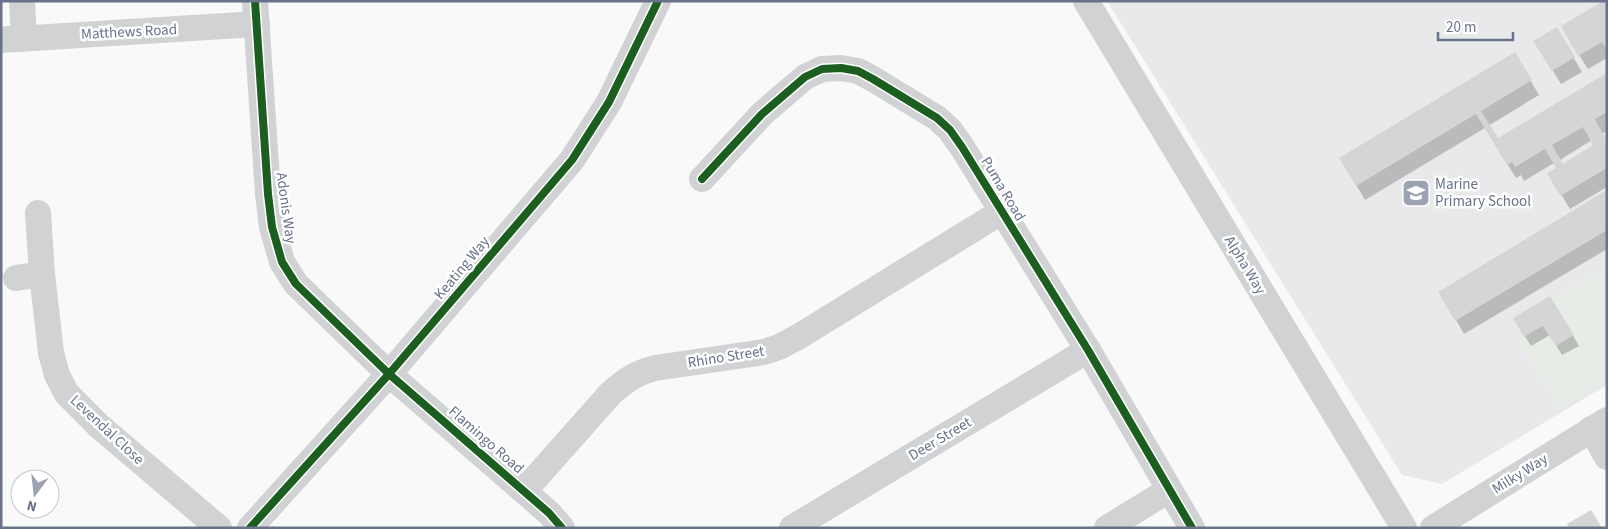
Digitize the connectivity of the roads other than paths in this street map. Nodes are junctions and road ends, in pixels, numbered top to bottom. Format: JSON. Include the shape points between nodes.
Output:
{"nodes":[{"id":1,"x":22,"y":1,"type":"edge"},
{"id":2,"x":658,"y":1,"type":"edge"},
{"id":3,"x":1086,"y":1,"type":"edge"},
{"id":4,"x":256,"y":13,"type":"edge"},
{"id":5,"x":9,"y":39,"type":"edge"},
{"id":6,"x":702,"y":179,"type":"dead end"},
{"id":7,"x":1001,"y":212,"type":"junction"},
{"id":8,"x":38,"y":213,"type":"dead end"},
{"id":9,"x":42,"y":274,"type":"junction"},
{"id":10,"x":16,"y":278,"type":"dead end"},
{"id":11,"x":1088,"y":350,"type":"junction"},
{"id":12,"x":389,"y":374,"type":"junction"},
{"id":13,"x":1599,"y":424,"type":"edge"},
{"id":14,"x":1607,"y":457,"type":"edge"},
{"id":15,"x":1169,"y":490,"type":"junction"},
{"id":16,"x":524,"y":491,"type":"junction"},
{"id":17,"x":219,"y":528,"type":"edge"},
{"id":18,"x":250,"y":528,"type":"edge"},
{"id":19,"x":562,"y":528,"type":"edge"},
{"id":20,"x":792,"y":528,"type":"edge"},
{"id":21,"x":1106,"y":528,"type":"edge"},
{"id":22,"x":1192,"y":528,"type":"edge"},
{"id":23,"x":1404,"y":528,"type":"edge"},
{"id":24,"x":1433,"y":528,"type":"edge"}],
"edges":[{"from":1,"to":5,"type":"street"},
{"from":2,"to":12,"type":"street","name":"Keating Way","via":[[609,102],[572,160]]},
{"from":3,"to":23,"type":"street","name":"Alpha Way"},
{"from":4,"to":5,"type":"street","name":"Matthews Road"},
{"from":4,"to":12,"type":"street","name":"Adonis Way","via":[[268,194],[272,227],[282,262],[296,284]]},
{"from":6,"to":7,"type":"street","name":"Puma Road","via":[[762,114],[805,77],[822,69],[841,68],[873,78],[937,118],[962,147]]},
{"from":7,"to":11,"type":"street","name":"Puma Road"},
{"from":7,"to":16,"type":"street","name":"Rhino Street","via":[[780,347],[639,372],[611,393]]},
{"from":8,"to":9,"type":"street","name":"Levendal Close"},
{"from":9,"to":10,"type":"street"},
{"from":9,"to":17,"type":"street","name":"Levendal Close","via":[[52,353],[57,375],[67,394],[99,426]]},
{"from":11,"to":15,"type":"street","name":"Puma Road"},
{"from":11,"to":20,"type":"street","name":"Deer Street"},
{"from":12,"to":16,"type":"street","name":"Flamingo Road"},
{"from":12,"to":18,"type":"street","name":"Keating Way"},
{"from":13,"to":14,"type":"street"},
{"from":13,"to":24,"type":"street","name":"Milky Way"},
{"from":15,"to":21,"type":"street"},
{"from":15,"to":22,"type":"street","name":"Puma Road"},
{"from":16,"to":19,"type":"street","name":"Flamingo Road"}]}
